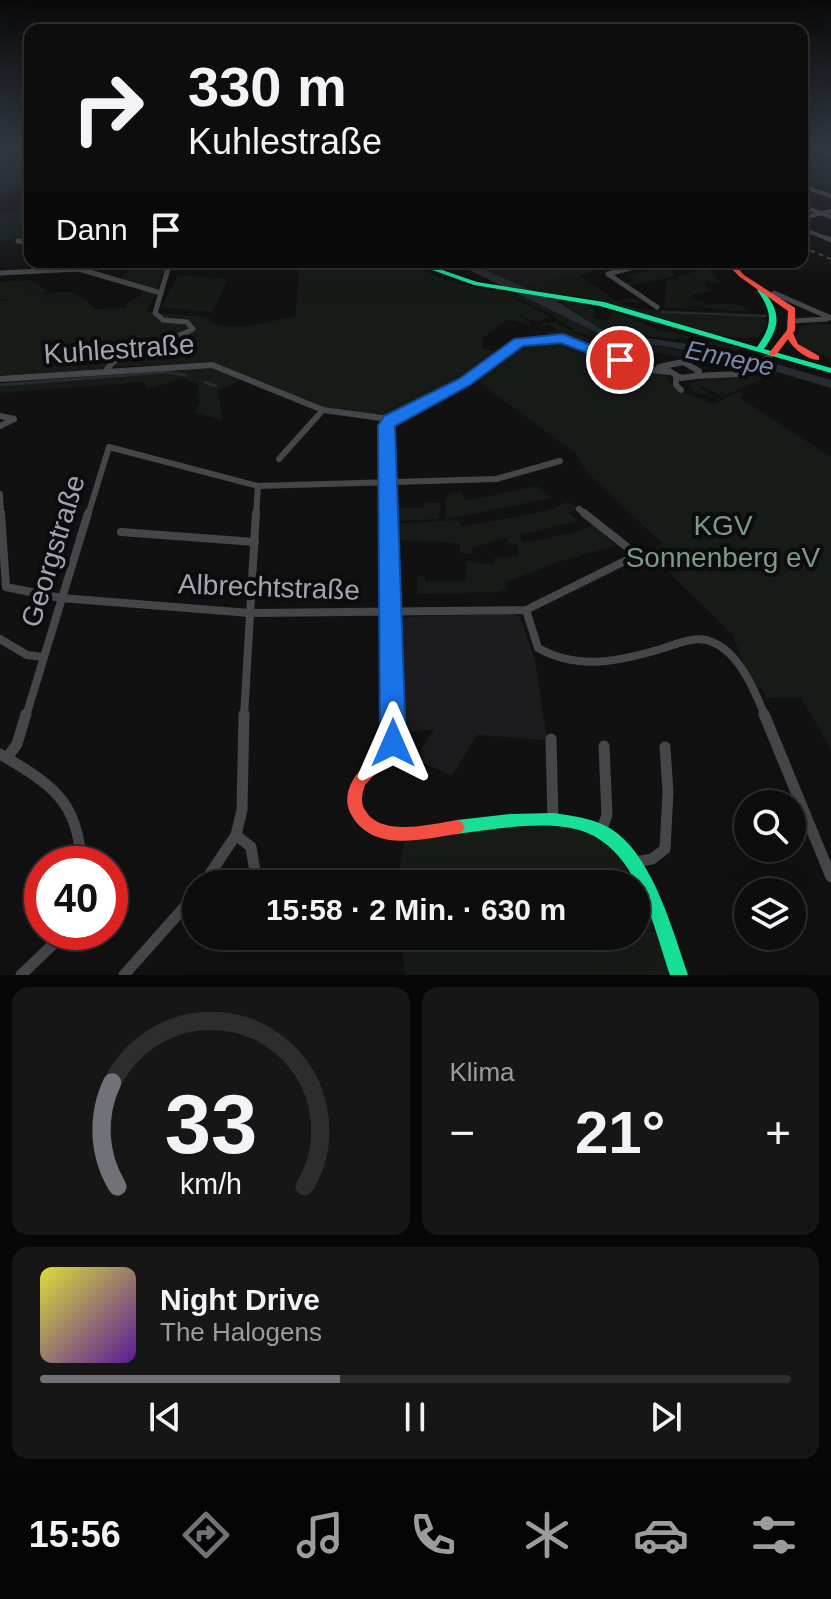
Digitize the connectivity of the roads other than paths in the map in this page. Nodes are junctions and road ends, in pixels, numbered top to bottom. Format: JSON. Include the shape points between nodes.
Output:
{"nodes":[{"id":1,"x":808,"y":208,"type":"edge"},
{"id":2,"x":831,"y":211,"type":"edge"},
{"id":3,"x":822,"y":213,"type":"junction"},
{"id":4,"x":808,"y":216,"type":"edge"},
{"id":5,"x":831,"y":217,"type":"edge"},
{"id":6,"x":808,"y":231,"type":"edge"},
{"id":7,"x":831,"y":240,"type":"edge"},
{"id":8,"x":18,"y":241,"type":"dead end"},
{"id":9,"x":24,"y":242,"type":"edge"},
{"id":10,"x":167,"y":268,"type":"edge"},
{"id":11,"x":432,"y":268,"type":"edge"},
{"id":12,"x":628,"y":268,"type":"edge"},
{"id":13,"x":735,"y":268,"type":"edge"},
{"id":14,"x":0,"y":273,"type":"edge"},
{"id":15,"x":161,"y":293,"type":"junction"},
{"id":16,"x":770,"y":295,"type":"junction"},
{"id":17,"x":657,"y":307,"type":"dead end"},
{"id":18,"x":831,"y":319,"type":"edge"},
{"id":19,"x":793,"y":321,"type":"junction"},
{"id":20,"x":789,"y":333,"type":"junction"},
{"id":21,"x":766,"y":353,"type":"junction"},
{"id":22,"x":816,"y":358,"type":"junction"},
{"id":23,"x":831,"y":363,"type":"edge"},
{"id":24,"x":107,"y":369,"type":"junction"},
{"id":25,"x":667,"y":370,"type":"junction"},
{"id":26,"x":831,"y":371,"type":"edge"},
{"id":27,"x":697,"y":374,"type":"junction"},
{"id":28,"x":676,"y":377,"type":"junction"},
{"id":29,"x":686,"y":378,"type":"junction"},
{"id":30,"x":0,"y":379,"type":"edge"},
{"id":31,"x":323,"y":410,"type":"junction"},
{"id":32,"x":0,"y":416,"type":"edge"},
{"id":33,"x":389,"y":419,"type":"junction"},
{"id":34,"x":0,"y":426,"type":"edge"},
{"id":35,"x":279,"y":459,"type":"dead end"},
{"id":36,"x":560,"y":461,"type":"dead end"},
{"id":37,"x":388,"y":482,"type":"junction"},
{"id":38,"x":258,"y":486,"type":"junction"},
{"id":39,"x":0,"y":494,"type":"edge"},
{"id":40,"x":579,"y":509,"type":"dead end"},
{"id":41,"x":121,"y":532,"type":"dead end"},
{"id":42,"x":255,"y":542,"type":"junction"},
{"id":43,"x":61,"y":598,"type":"junction"},
{"id":44,"x":526,"y":610,"type":"junction"},
{"id":45,"x":250,"y":613,"type":"junction"},
{"id":46,"x":390,"y":613,"type":"junction"},
{"id":47,"x":0,"y":639,"type":"edge"},
{"id":48,"x":43,"y":657,"type":"junction"},
{"id":49,"x":551,"y":739,"type":"dead end"},
{"id":50,"x":604,"y":746,"type":"dead end"},
{"id":51,"x":665,"y":747,"type":"dead end"},
{"id":52,"x":3,"y":756,"type":"edge"},
{"id":53,"x":553,"y":819,"type":"junction"},
{"id":54,"x":601,"y":832,"type":"junction"},
{"id":55,"x":236,"y":835,"type":"junction"},
{"id":56,"x":81,"y":846,"type":"edge"},
{"id":57,"x":636,"y":862,"type":"junction"},
{"id":58,"x":212,"y":870,"type":"edge"},
{"id":59,"x":255,"y":870,"type":"edge"},
{"id":60,"x":831,"y":877,"type":"edge"},
{"id":61,"x":182,"y":910,"type":"edge"},
{"id":62,"x":47,"y":950,"type":"edge"},
{"id":63,"x":21,"y":975,"type":"edge"},
{"id":64,"x":124,"y":975,"type":"edge"},
{"id":65,"x":679,"y":975,"type":"edge"}],
"edges":[{"from":1,"to":3,"type":"street"},
{"from":2,"to":3,"type":"street"},
{"from":3,"to":4,"type":"street"},
{"from":3,"to":5,"type":"street"},
{"from":6,"to":7,"type":"street"},
{"from":8,"to":9,"type":"street"},
{"from":10,"to":15,"type":"street"},
{"from":11,"to":21,"type":"main road","via":[[488,286],[594,302]]},
{"from":12,"to":17,"type":"street","via":[[608,273]]},
{"from":13,"to":16,"type":"main road"},
{"from":14,"to":15,"type":"street","via":[[79,269]]},
{"from":15,"to":24,"type":"street","via":[[158,318],[187,322],[193,329],[141,344],[113,359]]},
{"from":16,"to":18,"type":"street"},
{"from":16,"to":19,"type":"main road","via":[[792,310]]},
{"from":16,"to":21,"type":"main road","via":[[777,320]]},
{"from":18,"to":19,"type":"street"},
{"from":19,"to":20,"type":"main road"},
{"from":20,"to":21,"type":"main road"},
{"from":20,"to":22,"type":"main road","via":[[795,345]]},
{"from":21,"to":22,"type":"main road"},
{"from":21,"to":26,"type":"main road"},
{"from":21,"to":27,"type":"street","via":[[753,370]]},
{"from":22,"to":23,"type":"main road"},
{"from":24,"to":30,"type":"street","name":"Kuhlestraße"},
{"from":24,"to":31,"type":"street","name":"Kuhlestraße","via":[[212,365]]},
{"from":25,"to":27,"type":"street","via":[[683,362]]},
{"from":25,"to":28,"type":"street"},
{"from":25,"to":33,"type":"street","via":[[635,365],[571,340],[530,339],[506,349],[465,382]]},
{"from":27,"to":29,"type":"street"},
{"from":28,"to":29,"type":"street"},
{"from":28,"to":29,"type":"street","via":[[681,390]]},
{"from":31,"to":33,"type":"street","name":"Kuhlestraße"},
{"from":31,"to":35,"type":"street"},
{"from":32,"to":34,"type":"street","via":[[14,419]]},
{"from":33,"to":37,"type":"main road"},
{"from":36,"to":37,"type":"street","via":[[496,479]]},
{"from":37,"to":38,"type":"street"},
{"from":37,"to":46,"type":"main road"},
{"from":38,"to":42,"type":"street"},
{"from":38,"to":43,"type":"street","name":"Georgstraße","via":[[109,447]]},
{"from":39,"to":43,"type":"street","name":"Albrechtstraße","via":[[6,587]]},
{"from":40,"to":44,"type":"street","name":"Albrechtstraße","via":[[637,555]]},
{"from":41,"to":42,"type":"street"},
{"from":42,"to":45,"type":"street"},
{"from":43,"to":45,"type":"street","name":"Albrechtstraße"},
{"from":43,"to":48,"type":"street","name":"Georgstraße"},
{"from":44,"to":46,"type":"street","name":"Albrechtstraße"},
{"from":44,"to":60,"type":"street","via":[[538,648],[567,664],[590,664],[695,639],[726,650],[754,689]]},
{"from":45,"to":46,"type":"street","name":"Albrechtstraße"},
{"from":45,"to":55,"type":"street","via":[[242,810]]},
{"from":46,"to":53,"type":"main road","via":[[395,727],[390,748],[356,787],[361,817],[375,829],[406,834]]},
{"from":47,"to":48,"type":"street","via":[[27,655]]},
{"from":48,"to":52,"type":"street","name":"Georgstraße","via":[[17,744]]},
{"from":49,"to":53,"type":"street"},
{"from":50,"to":54,"type":"street","via":[[607,815]]},
{"from":51,"to":57,"type":"street","via":[[665,849]]},
{"from":52,"to":56,"type":"street","via":[[55,790],[74,810]]},
{"from":53,"to":54,"type":"main road"},
{"from":54,"to":57,"type":"main road","via":[[613,837]]},
{"from":55,"to":58,"type":"street"},
{"from":55,"to":59,"type":"street","via":[[251,847]]},
{"from":57,"to":65,"type":"main road"},
{"from":61,"to":64,"type":"street"},
{"from":62,"to":63,"type":"street"}]}
